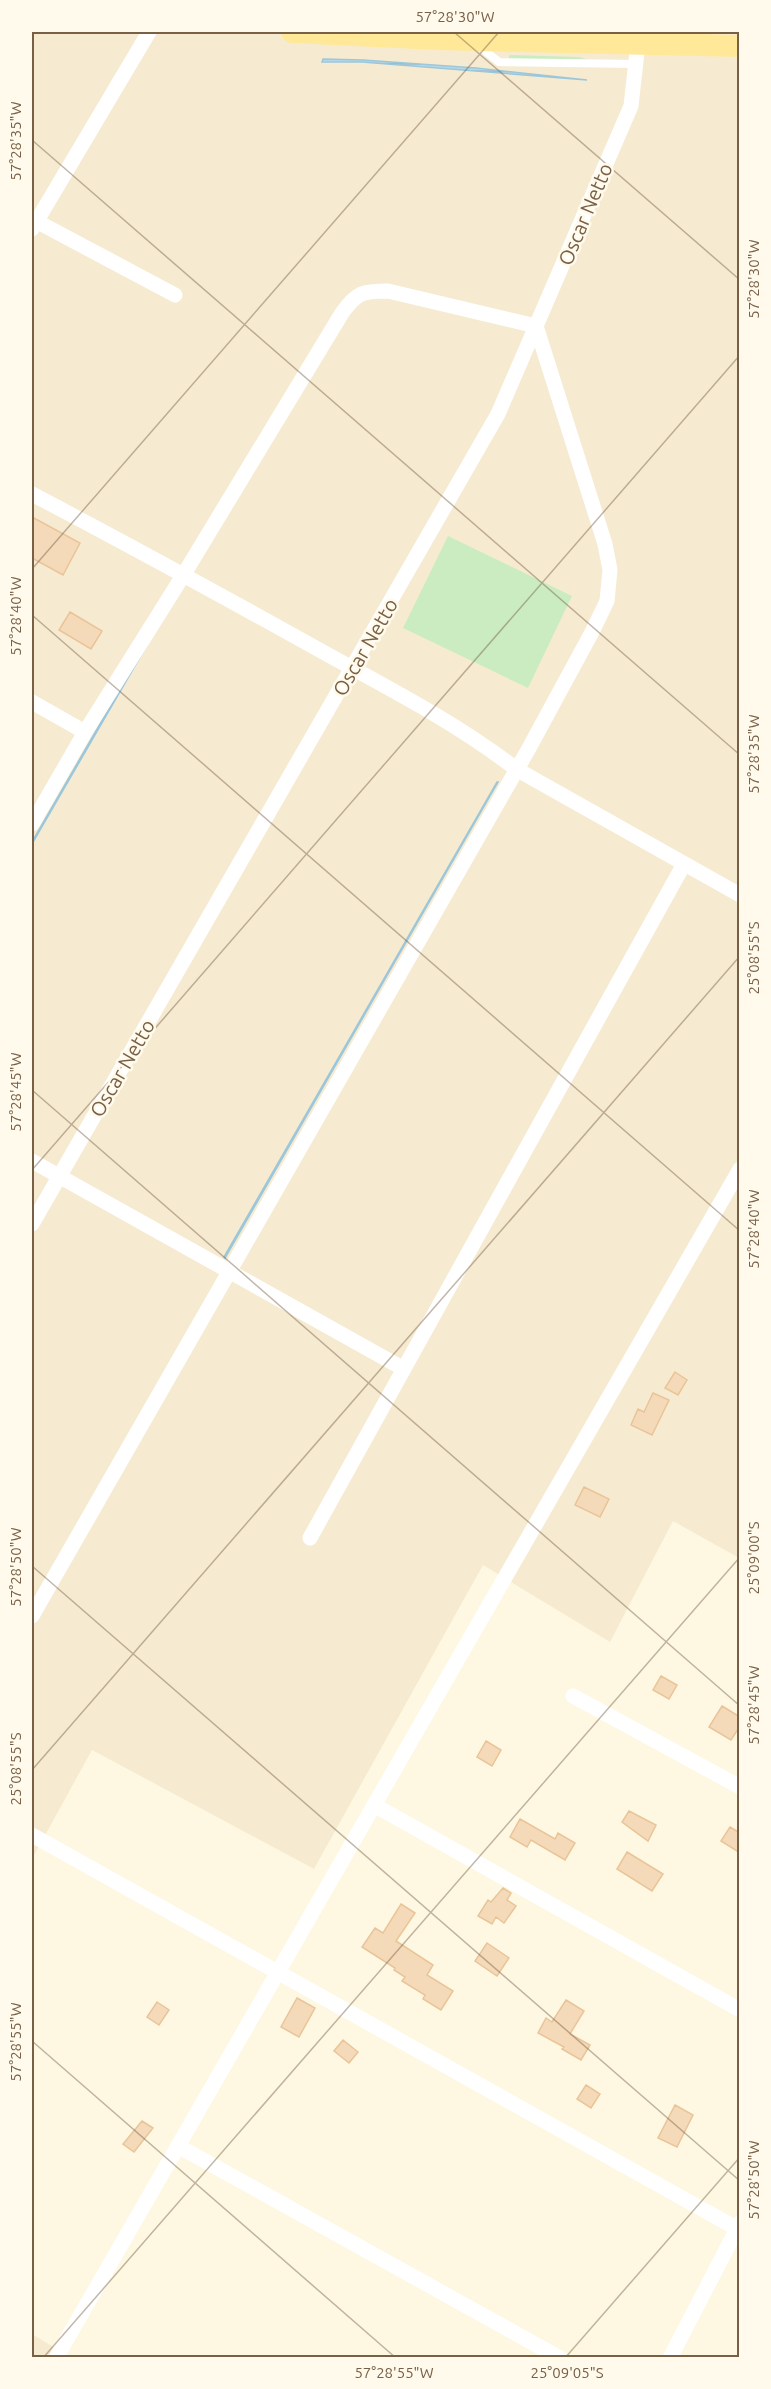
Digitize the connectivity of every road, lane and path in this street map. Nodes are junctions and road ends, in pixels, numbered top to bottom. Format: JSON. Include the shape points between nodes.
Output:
{"nodes":[{"id":1,"x":149,"y":32,"type":"edge"},
{"id":2,"x":292,"y":32,"type":"edge"},
{"id":3,"x":485,"y":36,"type":"edge"},
{"id":4,"x":740,"y":46,"type":"edge"},
{"id":5,"x":637,"y":54,"type":"junction"},
{"id":6,"x":34,"y":225,"type":"edge"},
{"id":7,"x":175,"y":296,"type":"dead end"},
{"id":8,"x":536,"y":326,"type":"junction"},
{"id":9,"x":32,"y":494,"type":"edge"},
{"id":10,"x":184,"y":574,"type":"junction"},
{"id":11,"x":352,"y":668,"type":"junction"},
{"id":12,"x":32,"y":702,"type":"edge"},
{"id":13,"x":85,"y":732,"type":"junction"},
{"id":14,"x":516,"y":770,"type":"junction"},
{"id":15,"x":32,"y":824,"type":"edge"},
{"id":16,"x":684,"y":864,"type":"junction"},
{"id":17,"x":740,"y":895,"type":"edge"},
{"id":18,"x":32,"y":1161,"type":"edge"},
{"id":19,"x":740,"y":1168,"type":"edge"},
{"id":20,"x":59,"y":1176,"type":"junction"},
{"id":21,"x":32,"y":1224,"type":"edge"},
{"id":22,"x":229,"y":1271,"type":"junction"},
{"id":23,"x":404,"y":1369,"type":"junction"},
{"id":24,"x":310,"y":1538,"type":"dead end"},
{"id":25,"x":32,"y":1616,"type":"edge"},
{"id":26,"x":573,"y":1696,"type":"dead end"},
{"id":27,"x":740,"y":1787,"type":"edge"},
{"id":28,"x":374,"y":1805,"type":"junction"},
{"id":29,"x":32,"y":1835,"type":"edge"},
{"id":30,"x":277,"y":1973,"type":"junction"},
{"id":31,"x":740,"y":2010,"type":"edge"},
{"id":32,"x":178,"y":2146,"type":"junction"},
{"id":33,"x":738,"y":2226,"type":"edge"},
{"id":34,"x":56,"y":2358,"type":"edge"},
{"id":35,"x":560,"y":2358,"type":"edge"},
{"id":36,"x":670,"y":2358,"type":"edge"}],
"edges":[{"from":1,"to":6,"type":"street"},
{"from":2,"to":3,"type":"main road","via":[[393,38]]},
{"from":3,"to":5,"type":"main road"},
{"from":4,"to":5,"type":"main road"},
{"from":5,"to":8,"type":"street","name":"Oscar Netto","via":[[631,106]]},
{"from":6,"to":7,"type":"street"},
{"from":8,"to":10,"type":"street","via":[[388,291],[354,297]]},
{"from":8,"to":11,"type":"street","name":"Oscar Netto","via":[[498,414]]},
{"from":8,"to":14,"type":"street","via":[[610,570],[606,601],[597,622]]},
{"from":9,"to":10,"type":"street"},
{"from":10,"to":11,"type":"street"},
{"from":10,"to":13,"type":"street"},
{"from":11,"to":14,"type":"street","via":[[485,745]]},
{"from":11,"to":20,"type":"street","name":"Oscar Netto"},
{"from":12,"to":13,"type":"street"},
{"from":13,"to":15,"type":"street"},
{"from":14,"to":16,"type":"street"},
{"from":14,"to":22,"type":"street"},
{"from":16,"to":17,"type":"street"},
{"from":16,"to":23,"type":"street"},
{"from":18,"to":20,"type":"street"},
{"from":19,"to":28,"type":"street"},
{"from":20,"to":21,"type":"street","name":"Oscar Netto"},
{"from":20,"to":22,"type":"street"},
{"from":22,"to":23,"type":"street"},
{"from":22,"to":25,"type":"street"},
{"from":23,"to":24,"type":"street"},
{"from":26,"to":27,"type":"street"},
{"from":28,"to":30,"type":"street"},
{"from":28,"to":31,"type":"street"},
{"from":29,"to":30,"type":"street"},
{"from":30,"to":32,"type":"street"},
{"from":30,"to":33,"type":"street"},
{"from":32,"to":34,"type":"street"},
{"from":32,"to":35,"type":"street"},
{"from":33,"to":36,"type":"street"}]}
